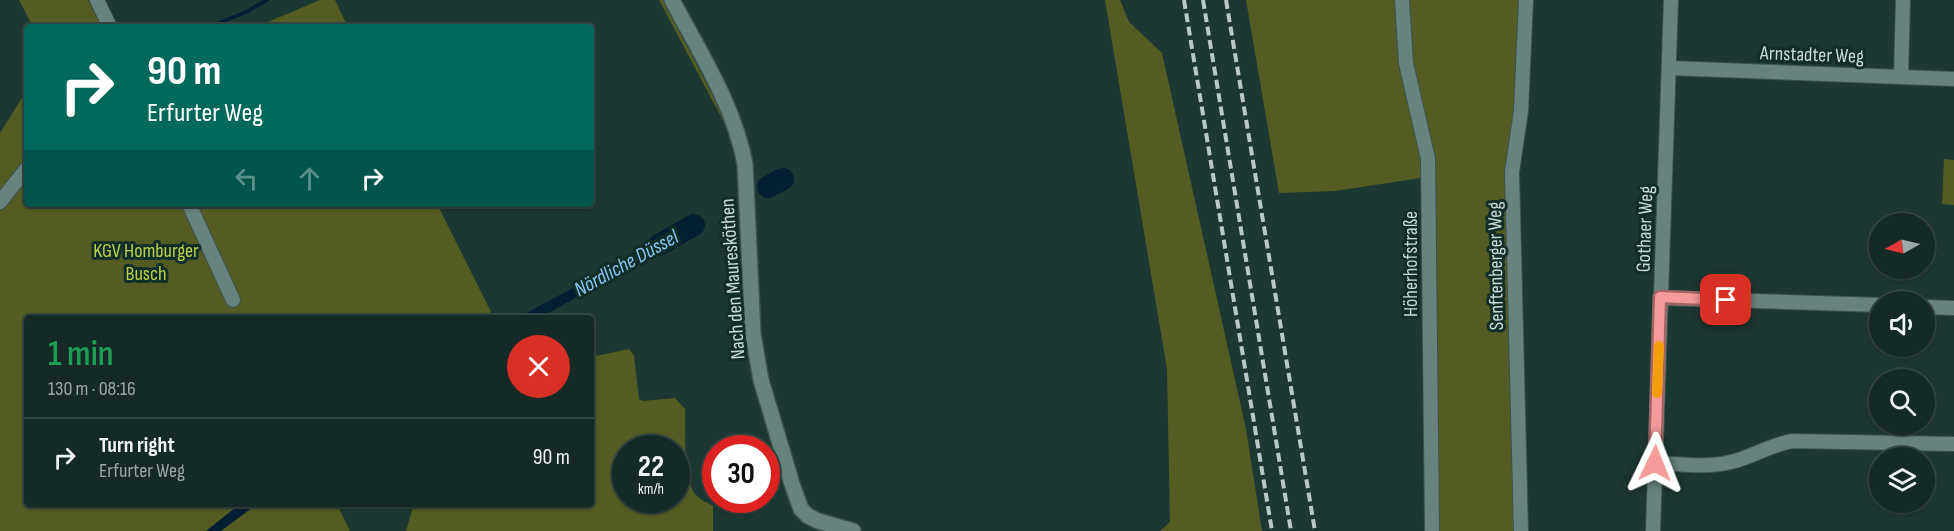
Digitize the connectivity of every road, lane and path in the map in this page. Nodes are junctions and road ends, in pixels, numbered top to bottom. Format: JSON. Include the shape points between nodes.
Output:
{"nodes":[{"id":1,"x":97,"y":0,"type":"edge"},
{"id":2,"x":672,"y":0,"type":"edge"},
{"id":3,"x":1402,"y":0,"type":"edge"},
{"id":4,"x":1526,"y":0,"type":"edge"},
{"id":5,"x":1671,"y":0,"type":"edge"},
{"id":6,"x":1903,"y":0,"type":"edge"},
{"id":7,"x":109,"y":24,"type":"edge"},
{"id":8,"x":1669,"y":68,"type":"junction"},
{"id":9,"x":1901,"y":77,"type":"junction"},
{"id":10,"x":1954,"y":79,"type":"edge"},
{"id":11,"x":24,"y":172,"type":"edge"},
{"id":12,"x":0,"y":202,"type":"edge"},
{"id":13,"x":190,"y":207,"type":"edge"},
{"id":14,"x":1660,"y":297,"type":"junction"},
{"id":15,"x":233,"y":300,"type":"dead end"},
{"id":16,"x":1869,"y":305,"type":"edge"},
{"id":17,"x":1935,"y":307,"type":"edge"},
{"id":18,"x":1954,"y":308,"type":"edge"},
{"id":19,"x":1954,"y":444,"type":"edge"},
{"id":20,"x":1655,"y":463,"type":"junction"},
{"id":21,"x":853,"y":531,"type":"edge"},
{"id":22,"x":1432,"y":531,"type":"edge"},
{"id":23,"x":1521,"y":531,"type":"edge"},
{"id":24,"x":1653,"y":531,"type":"edge"}],
"edges":[{"from":1,"to":7,"type":"street"},
{"from":2,"to":21,"type":"street","name":"Nach den Mauresköthen","via":[[741,141],[753,334],[761,380],[792,484],[808,516]]},
{"from":3,"to":22,"type":"street","name":"Höherhofstraße","via":[[1406,63],[1428,159]]},
{"from":4,"to":23,"type":"street","name":"Senftenberger Weg","via":[[1521,111],[1512,172]]},
{"from":5,"to":8,"type":"street","name":"Gothaer Weg"},
{"from":6,"to":9,"type":"street"},
{"from":8,"to":9,"type":"street","name":"Arnstadter Weg"},
{"from":8,"to":14,"type":"street","name":"Gothaer Weg"},
{"from":9,"to":10,"type":"street","name":"Arnstadter Weg"},
{"from":11,"to":12,"type":"street"},
{"from":13,"to":15,"type":"street"},
{"from":14,"to":16,"type":"street"},
{"from":14,"to":20,"type":"street","name":"Gothaer Weg"},
{"from":17,"to":18,"type":"street"},
{"from":19,"to":20,"type":"street","via":[[1793,441],[1729,463]]},
{"from":20,"to":24,"type":"street","name":"Gothaer Weg"}]}
